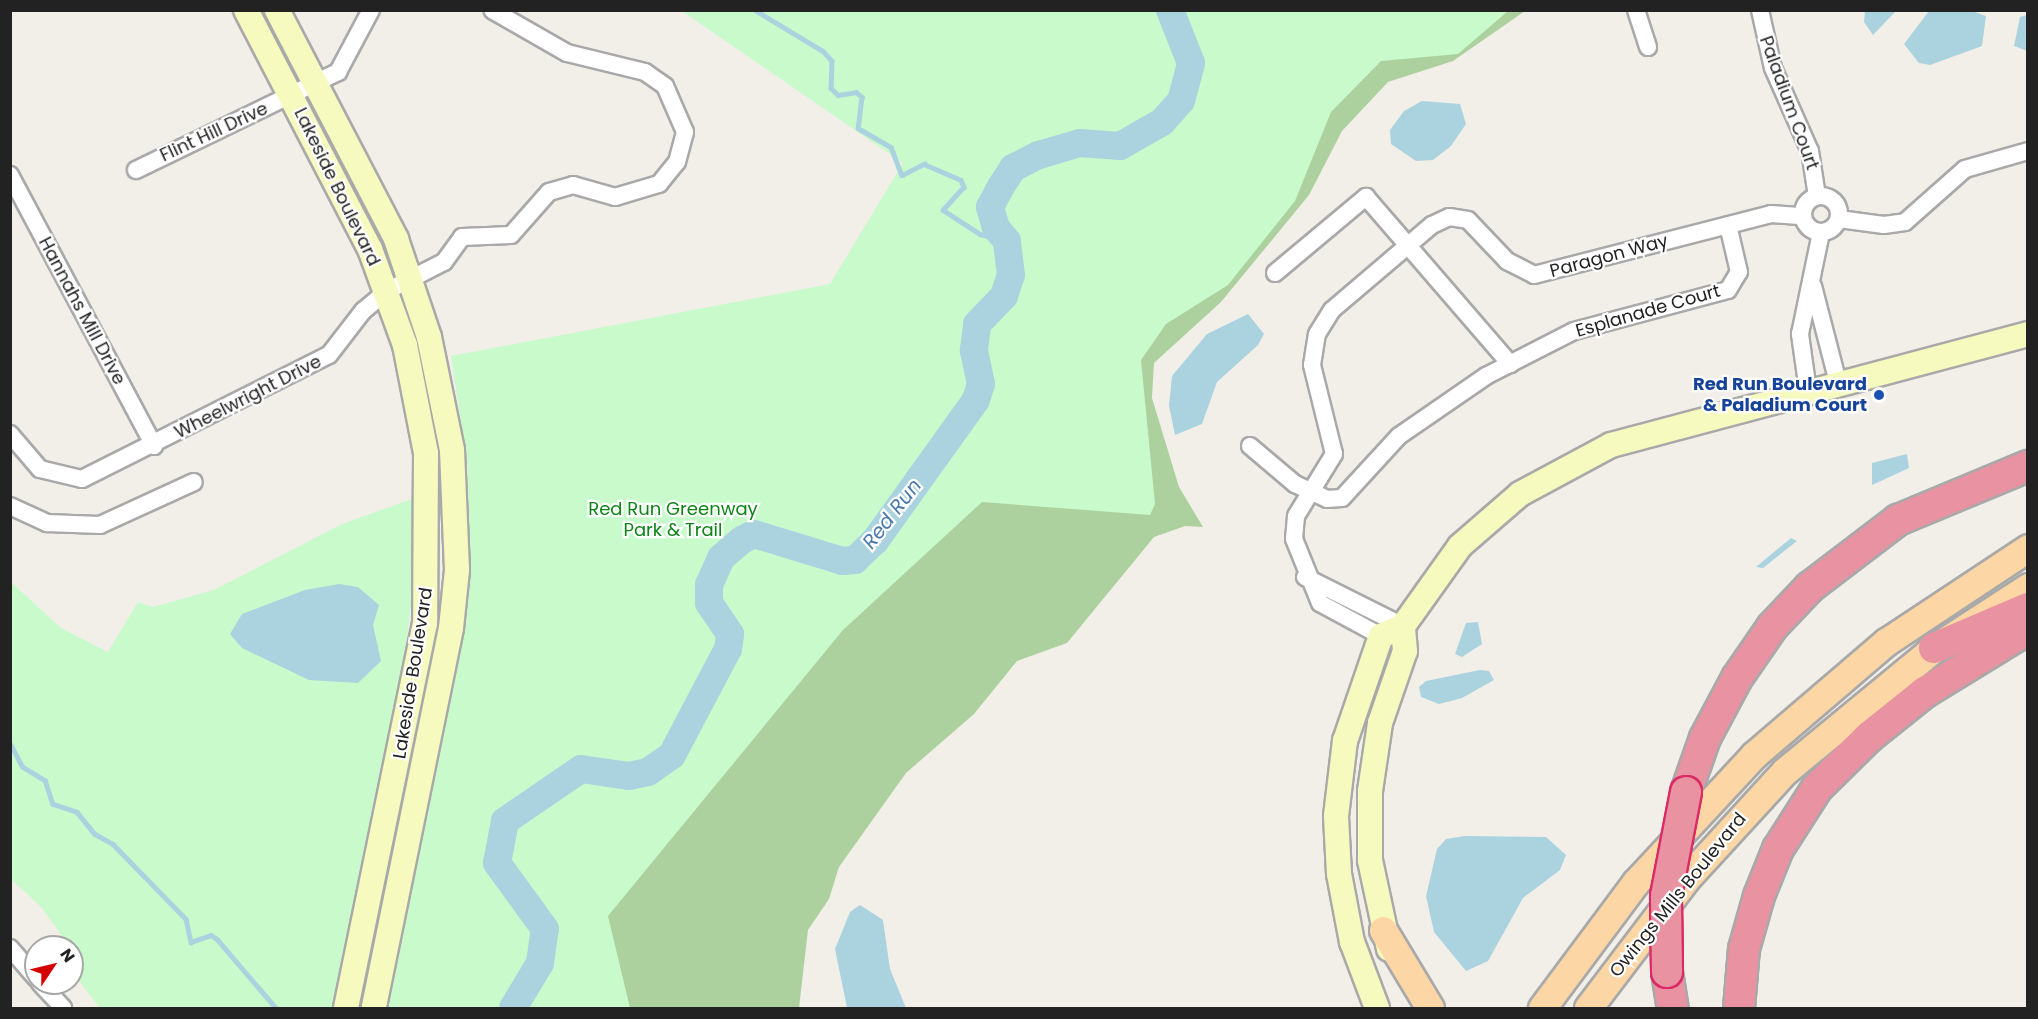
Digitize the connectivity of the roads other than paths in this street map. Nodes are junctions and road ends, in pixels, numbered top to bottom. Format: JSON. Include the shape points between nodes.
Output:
{"nodes":[{"id":1,"x":246,"y":10,"type":"edge"},
{"id":2,"x":276,"y":10,"type":"edge"},
{"id":3,"x":371,"y":10,"type":"edge"},
{"id":4,"x":492,"y":10,"type":"edge"},
{"id":5,"x":1636,"y":10,"type":"edge"},
{"id":6,"x":1760,"y":10,"type":"edge"},
{"id":7,"x":1648,"y":47,"type":"dead end"},
{"id":8,"x":316,"y":83,"type":"junction"},
{"id":9,"x":291,"y":95,"type":"junction"},
{"id":10,"x":2028,"y":151,"type":"edge"},
{"id":11,"x":136,"y":170,"type":"dead end"},
{"id":12,"x":10,"y":175,"type":"edge"},
{"id":13,"x":1817,"y":196,"type":"junction"},
{"id":14,"x":1803,"y":216,"type":"junction"},
{"id":15,"x":1839,"y":219,"type":"junction"},
{"id":16,"x":1728,"y":225,"type":"junction"},
{"id":17,"x":1821,"y":233,"type":"junction"},
{"id":18,"x":1408,"y":245,"type":"junction"},
{"id":19,"x":1275,"y":273,"type":"dead end"},
{"id":20,"x":411,"y":278,"type":"junction"},
{"id":21,"x":1813,"y":285,"type":"junction"},
{"id":22,"x":387,"y":291,"type":"junction"},
{"id":23,"x":2028,"y":333,"type":"edge"},
{"id":24,"x":1510,"y":364,"type":"junction"},
{"id":25,"x":1838,"y":383,"type":"junction"},
{"id":26,"x":1808,"y":391,"type":"junction"},
{"id":27,"x":10,"y":434,"type":"edge"},
{"id":28,"x":154,"y":446,"type":"junction"},
{"id":29,"x":1250,"y":446,"type":"dead end"},
{"id":30,"x":2028,"y":466,"type":"edge"},
{"id":31,"x":194,"y":482,"type":"dead end"},
{"id":32,"x":1310,"y":492,"type":"junction"},
{"id":33,"x":10,"y":506,"type":"edge"},
{"id":34,"x":2028,"y":548,"type":"edge"},
{"id":35,"x":1305,"y":578,"type":"junction"},
{"id":36,"x":2028,"y":587,"type":"edge"},
{"id":37,"x":2028,"y":608,"type":"edge"},
{"id":38,"x":1403,"y":626,"type":"junction"},
{"id":39,"x":2028,"y":629,"type":"edge"},
{"id":40,"x":1381,"y":636,"type":"junction"},
{"id":41,"x":1934,"y":648,"type":"junction"},
{"id":42,"x":1383,"y":930,"type":"junction"},
{"id":43,"x":10,"y":948,"type":"edge"},
{"id":44,"x":1624,"y":958,"type":"junction"},
{"id":45,"x":24,"y":964,"type":"edge"},
{"id":46,"x":51,"y":995,"type":"edge"},
{"id":47,"x":63,"y":1008,"type":"edge"},
{"id":48,"x":346,"y":1008,"type":"edge"},
{"id":49,"x":374,"y":1008,"type":"edge"},
{"id":50,"x":1377,"y":1008,"type":"edge"},
{"id":51,"x":1416,"y":1008,"type":"edge"},
{"id":52,"x":1431,"y":1008,"type":"edge"},
{"id":53,"x":1542,"y":1008,"type":"edge"},
{"id":54,"x":1588,"y":1008,"type":"edge"},
{"id":55,"x":1603,"y":1008,"type":"edge"},
{"id":56,"x":1673,"y":1008,"type":"edge"},
{"id":57,"x":1739,"y":1008,"type":"edge"}],
"edges":[{"from":1,"to":9,"type":"main road","name":"Lakeside Boulevard"},
{"from":2,"to":8,"type":"main road","name":"Lakeside Boulevard"},
{"from":3,"to":8,"type":"street","name":"Flint Hill Drive","via":[[338,72]]},
{"from":4,"to":20,"type":"street","name":"Wheelwright Drive","via":[[567,53],[657,78],[681,116],[683,147],[667,175],[652,188],[615,197],[561,187],[549,192],[511,235],[462,237],[444,262]]},
{"from":5,"to":7,"type":"street"},
{"from":6,"to":13,"type":"street","name":"Paladium Court","via":[[1770,60],[1810,151]]},
{"from":8,"to":9,"type":"street","name":"Flint Hill Drive"},
{"from":8,"to":20,"type":"main road","name":"Lakeside Boulevard"},
{"from":9,"to":11,"type":"street","name":"Flint Hill Drive"},
{"from":9,"to":22,"type":"main road","name":"Lakeside Boulevard","via":[[350,203]]},
{"from":10,"to":15,"type":"street","via":[[1965,169],[1905,222],[1884,225]]},
{"from":12,"to":28,"type":"street","name":"Hannahs Mill Drive"},
{"from":13,"to":14,"type":"street","via":[[1806,203]]},
{"from":13,"to":15,"type":"street","via":[[1834,202]]},
{"from":14,"to":16,"type":"street","name":"Paragon Way","via":[[1771,214]]},
{"from":14,"to":17,"type":"street","via":[[1809,228]]},
{"from":15,"to":17,"type":"street"},
{"from":16,"to":18,"type":"street","name":"Paragon Way","via":[[1545,274],[1514,267],[1477,227],[1459,217],[1440,219]]},
{"from":16,"to":24,"type":"street","name":"Esplanade Court","via":[[1739,272],[1728,290],[1574,331]]},
{"from":17,"to":21,"type":"street"},
{"from":18,"to":19,"type":"street","via":[[1366,197]]},
{"from":18,"to":24,"type":"street"},
{"from":18,"to":32,"type":"street","name":"Paragon Way","via":[[1332,310],[1317,334],[1312,365],[1334,454]]},
{"from":20,"to":22,"type":"street","name":"Wheelwright Drive"},
{"from":20,"to":49,"type":"main road","name":"Lakeside Boulevard","via":[[446,405],[457,570],[443,680]]},
{"from":21,"to":25,"type":"street"},
{"from":21,"to":26,"type":"street","via":[[1800,334]]},
{"from":22,"to":28,"type":"street","name":"Wheelwright Drive","via":[[363,311],[329,355]]},
{"from":22,"to":48,"type":"main road","name":"Lakeside Boulevard","via":[[424,442],[429,570],[416,678]]},
{"from":23,"to":25,"type":"main road"},
{"from":24,"to":32,"type":"street","name":"Esplanade Court","via":[[1399,436],[1349,495],[1335,500]]},
{"from":25,"to":26,"type":"main road"},
{"from":26,"to":38,"type":"main road","via":[[1628,439],[1558,470],[1473,533]]},
{"from":27,"to":28,"type":"street","name":"Wheelwright Drive","via":[[40,469],[82,479]]},
{"from":29,"to":32,"type":"street","name":"Esplanade Court","via":[[1272,470]]},
{"from":30,"to":56,"type":"highway","bridge":true,"via":[[1898,520],[1810,587],[1772,627],[1737,678],[1705,738],[1686,792],[1667,888],[1667,972]]},
{"from":31,"to":33,"type":"street","via":[[100,525],[47,523]]},
{"from":32,"to":35,"type":"street","name":"Paragon Way","via":[[1294,527]]},
{"from":34,"to":53,"type":"main road","name":"Owings Mills Boulevard","via":[[1886,642],[1754,755],[1636,882]]},
{"from":35,"to":38,"type":"street"},
{"from":35,"to":40,"type":"street","via":[[1320,603]]},
{"from":36,"to":41,"type":"main road","name":"Owings Mills Boulevard"},
{"from":37,"to":41,"type":"highway"},
{"from":38,"to":40,"type":"main road"},
{"from":38,"to":42,"type":"main road","via":[[1405,651],[1382,715],[1370,791],[1370,860]]},
{"from":39,"to":57,"type":"highway","via":[[1926,692],[1870,736],[1818,788],[1778,849],[1759,896],[1744,949]]},
{"from":40,"to":50,"type":"main road","via":[[1349,721],[1336,816],[1347,922]]},
{"from":41,"to":44,"type":"main road","name":"Owings Mills Boulevard","via":[[1847,716],[1754,802]]},
{"from":42,"to":51,"type":"main road"},
{"from":42,"to":52,"type":"main road"},
{"from":43,"to":45,"type":"street"},
{"from":44,"to":54,"type":"main road","name":"Owings Mills Boulevard"},
{"from":44,"to":55,"type":"main road"},
{"from":46,"to":47,"type":"street"}]}
